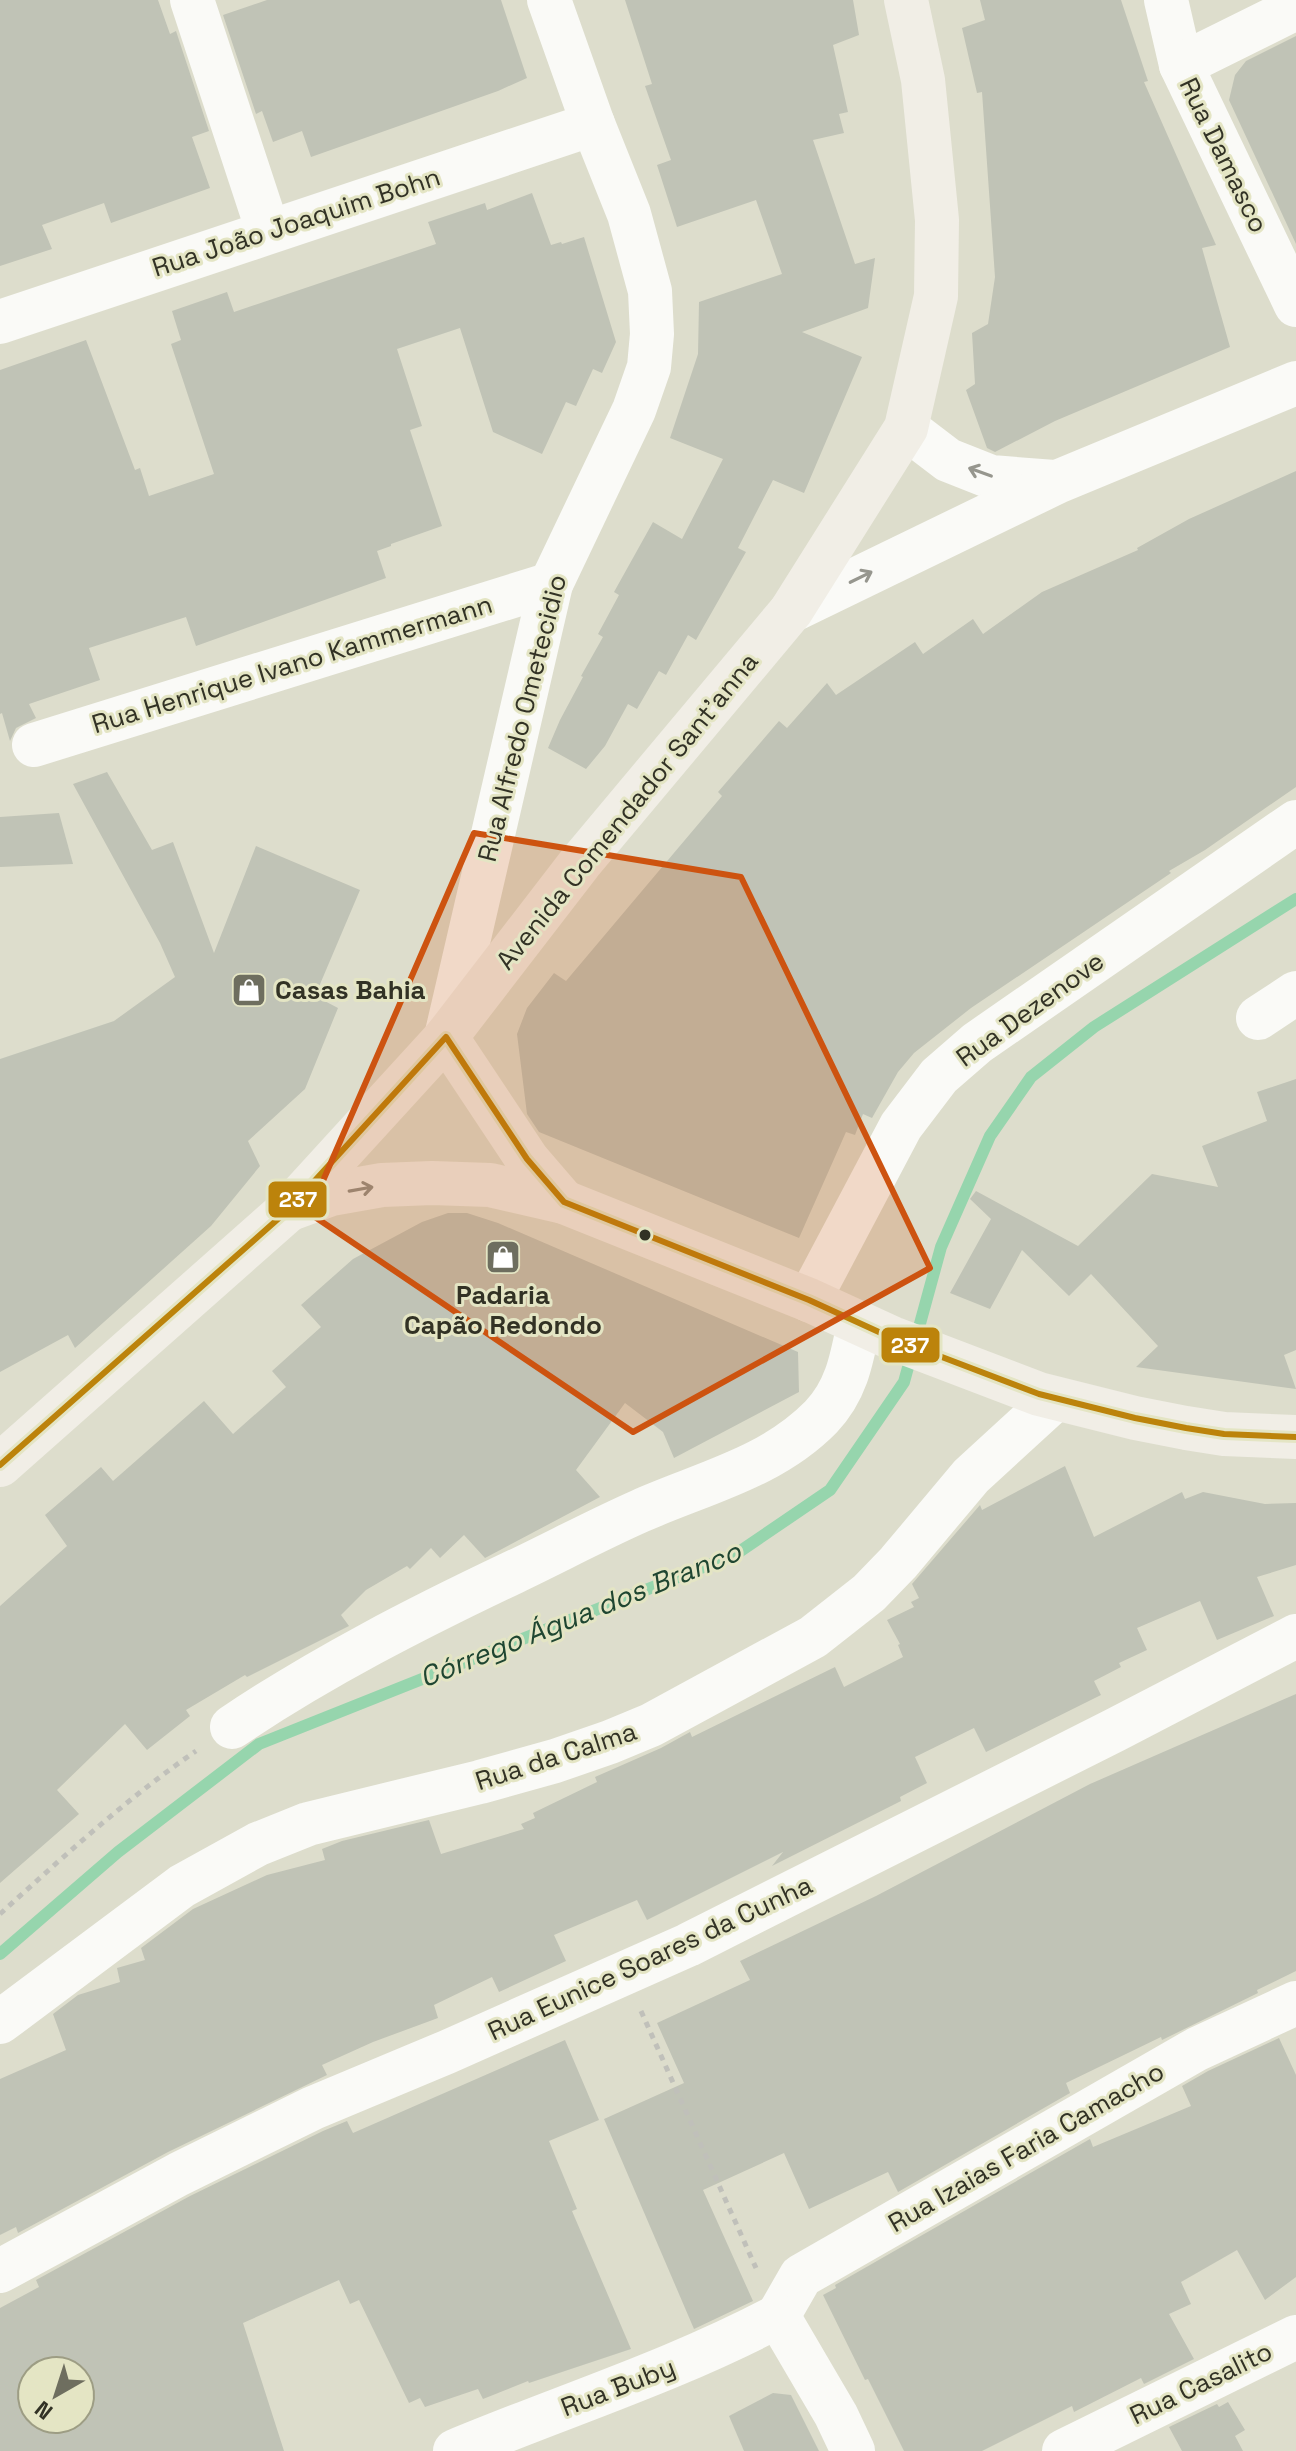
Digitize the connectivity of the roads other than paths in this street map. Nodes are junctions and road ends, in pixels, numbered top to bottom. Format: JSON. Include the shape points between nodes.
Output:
{"nodes":[{"id":1,"x":192,"y":0,"type":"edge"},
{"id":2,"x":549,"y":0,"type":"edge"},
{"id":3,"x":906,"y":0,"type":"edge"},
{"id":4,"x":1166,"y":0,"type":"edge"},
{"id":5,"x":1296,"y":8,"type":"edge"},
{"id":6,"x":1181,"y":65,"type":"junction"},
{"id":7,"x":593,"y":124,"type":"junction"},
{"id":8,"x":268,"y":231,"type":"junction"},
{"id":9,"x":1296,"y":305,"type":"edge"},
{"id":10,"x":0,"y":322,"type":"edge"},
{"id":11,"x":1296,"y":383,"type":"edge"},
{"id":12,"x":906,"y":428,"type":"junction"},
{"id":13,"x":1057,"y":482,"type":"junction"},
{"id":14,"x":551,"y":584,"type":"junction"},
{"id":15,"x":791,"y":611,"type":"junction"},
{"id":16,"x":34,"y":745,"type":"dead end"},
{"id":17,"x":1296,"y":822,"type":"edge"},
{"id":18,"x":1296,"y":993,"type":"edge"},
{"id":19,"x":1258,"y":1018,"type":"dead end"},
{"id":20,"x":446,"y":1037,"type":"junction"},
{"id":21,"x":564,"y":1202,"type":"junction"},
{"id":22,"x":287,"y":1211,"type":"junction"},
{"id":23,"x":809,"y":1300,"type":"junction"},
{"id":24,"x":868,"y":1327,"type":"junction"},
{"id":25,"x":1047,"y":1397,"type":"junction"},
{"id":26,"x":1296,"y":1437,"type":"edge"},
{"id":27,"x":0,"y":1465,"type":"edge"},
{"id":28,"x":1296,"y":1636,"type":"edge"},
{"id":29,"x":232,"y":1727,"type":"road end"},
{"id":30,"x":1296,"y":2003,"type":"edge"},
{"id":31,"x":0,"y":2022,"type":"edge"},
{"id":32,"x":0,"y":2271,"type":"edge"},
{"id":33,"x":778,"y":2316,"type":"junction"},
{"id":34,"x":1296,"y":2337,"type":"edge"},
{"id":35,"x":455,"y":2451,"type":"edge"},
{"id":36,"x":853,"y":2451,"type":"edge"},
{"id":37,"x":1064,"y":2451,"type":"edge"}],
"edges":[{"from":1,"to":8,"type":"street"},
{"from":2,"to":7,"type":"street","name":"Rua Alfredo Ometecidio"},
{"from":3,"to":12,"type":"main road","name":"Avenida Comendador Sant'anna","via":[[923,80],[937,220],[936,296]]},
{"from":4,"to":6,"type":"street","name":"Rua Damasco"},
{"from":5,"to":6,"type":"street"},
{"from":6,"to":9,"type":"street","name":"Rua Damasco"},
{"from":7,"to":8,"type":"street","name":"Rua João Joaquim Bohn"},
{"from":7,"to":14,"type":"street","name":"Rua Alfredo Ometecidio","via":[[629,214],[650,291],[649,367],[634,410]]},
{"from":8,"to":10,"type":"street","name":"Rua João Joaquim Bohn"},
{"from":11,"to":13,"type":"street"},
{"from":13,"to":12,"type":"street","one_way":true,"via":[[991,477],[948,460]]},
{"from":12,"to":15,"type":"main road","name":"Avenida Comendador Sant'anna"},
{"from":15,"to":13,"type":"street","one_way":true},
{"from":14,"to":16,"type":"street","name":"Rua Henrique Ivano Kammermann"},
{"from":14,"to":20,"type":"street","name":"Rua Alfredo Ometecidio"},
{"from":15,"to":20,"type":"main road","name":"Avenida Comendador Sant'anna","via":[[580,863]]},
{"from":17,"to":23,"type":"street","name":"Rua Dezenove","via":[[977,1043],[939,1076],[901,1126]]},
{"from":18,"to":19,"type":"street"},
{"from":20,"to":21,"type":"main road","via":[[527,1159]]},
{"from":20,"to":22,"type":"main road","name":"Avenida Comendador Sant'anna"},
{"from":22,"to":21,"type":"main road","one_way":true,"via":[[331,1194],[432,1183],[490,1185]]},
{"from":21,"to":23,"type":"main road"},
{"from":22,"to":27,"type":"main road","name":"Avenida Comendador Sant'anna"},
{"from":23,"to":24,"type":"main road"},
{"from":24,"to":25,"type":"main road"},
{"from":24,"to":29,"type":"street","via":[[840,1393],[823,1415],[772,1457],[640,1511],[419,1618],[283,1692]]},
{"from":25,"to":26,"type":"main road","via":[[1224,1434]]},
{"from":25,"to":31,"type":"street","name":"Rua da Calma","via":[[869,1593],[813,1637],[610,1742],[495,1778],[308,1824],[258,1844],[182,1886]]},
{"from":28,"to":32,"type":"street","name":"Rua Eunice Soares da Cunha","via":[[731,1924],[313,2108]]},
{"from":30,"to":33,"type":"street","name":"Rua Izaias Faria Camacho","via":[[1197,2049],[801,2276]]},
{"from":33,"to":35,"type":"street","name":"Rua Buby","via":[[674,2366]]},
{"from":33,"to":36,"type":"street"},
{"from":34,"to":37,"type":"street","name":"Rua Casalito"}]}
